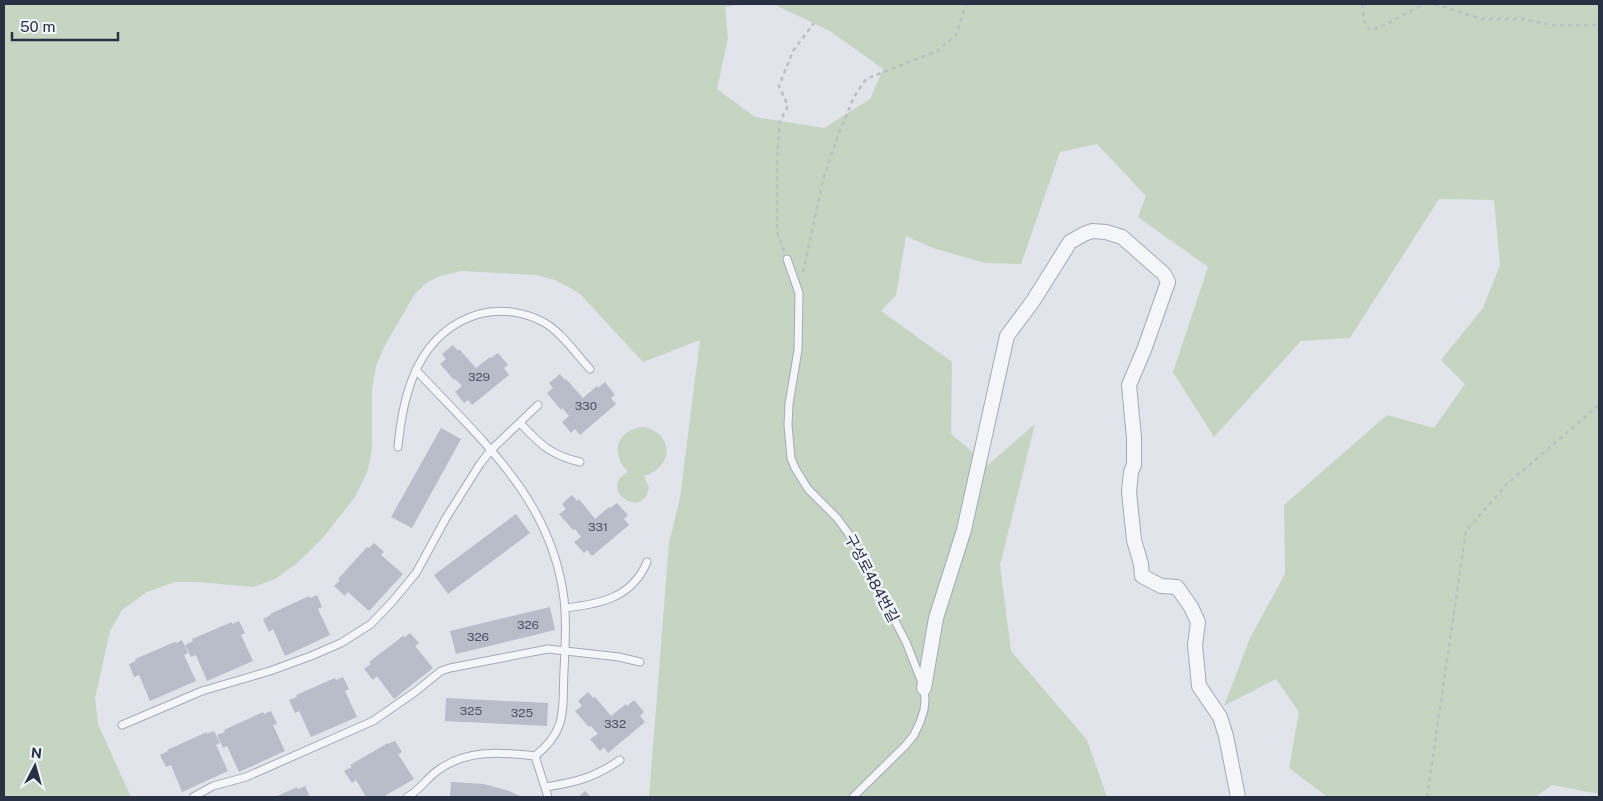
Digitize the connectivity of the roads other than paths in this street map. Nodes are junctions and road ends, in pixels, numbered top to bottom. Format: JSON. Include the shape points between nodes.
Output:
{"nodes":[{"id":1,"x":787,"y":259,"type":"road end"},
{"id":2,"x":590,"y":369,"type":"dead end"},
{"id":3,"x":416,"y":370,"type":"junction"},
{"id":4,"x":538,"y":405,"type":"dead end"},
{"id":5,"x":520,"y":423,"type":"junction"},
{"id":6,"x":398,"y":447,"type":"dead end"},
{"id":7,"x":491,"y":450,"type":"junction"},
{"id":8,"x":580,"y":462,"type":"dead end"},
{"id":9,"x":647,"y":562,"type":"dead end"},
{"id":10,"x":565,"y":608,"type":"junction"},
{"id":11,"x":565,"y":650,"type":"junction"},
{"id":12,"x":640,"y":662,"type":"dead end"},
{"id":13,"x":924,"y":688,"type":"junction"},
{"id":14,"x":122,"y":725,"type":"dead end"},
{"id":15,"x":535,"y":756,"type":"junction"},
{"id":16,"x":620,"y":760,"type":"dead end"},
{"id":17,"x":546,"y":787,"type":"junction"},
{"id":18,"x":193,"y":797,"type":"edge"},
{"id":19,"x":407,"y":797,"type":"edge"},
{"id":20,"x":548,"y":797,"type":"edge"},
{"id":21,"x":853,"y":797,"type":"edge"},
{"id":22,"x":1238,"y":797,"type":"edge"}],
"edges":[{"from":1,"to":13,"type":"lane","name":"구성로484번길","via":[[799,293],[798,350],[789,404],[791,458],[808,489],[851,537],[906,642]]},
{"from":2,"to":3,"type":"lane","via":[[544,323],[525,315],[491,311],[451,326],[429,348]]},
{"from":3,"to":6,"type":"lane","via":[[402,409]]},
{"from":3,"to":7,"type":"lane"},
{"from":4,"to":5,"type":"lane"},
{"from":5,"to":7,"type":"lane"},
{"from":5,"to":8,"type":"lane","via":[[554,454]]},
{"from":7,"to":10,"type":"lane","via":[[520,485],[544,527],[557,564]]},
{"from":7,"to":14,"type":"lane","via":[[461,494],[416,573],[371,624],[341,643],[311,656],[202,691]]},
{"from":9,"to":10,"type":"lane","via":[[639,578],[625,591],[592,604]]},
{"from":10,"to":11,"type":"lane"},
{"from":11,"to":12,"type":"lane"},
{"from":11,"to":15,"type":"lane","via":[[563,706],[558,732]]},
{"from":11,"to":18,"type":"lane","via":[[548,649],[450,668],[373,721]]},
{"from":13,"to":21,"type":"lane","name":"구성로484번길","via":[[924,710],[914,735]]},
{"from":13,"to":22,"type":"street","via":[[936,618],[964,530],[1007,336],[1070,242],[1092,231],[1122,237],[1164,274],[1168,282],[1129,385],[1134,438],[1129,492],[1134,540],[1142,576],[1161,586],[1177,587],[1198,622],[1195,646],[1199,686],[1220,717]]},
{"from":15,"to":17,"type":"lane"},
{"from":15,"to":19,"type":"lane","via":[[496,752],[466,756],[446,765]]},
{"from":16,"to":17,"type":"lane","via":[[584,780]]},
{"from":17,"to":20,"type":"lane"}]}
